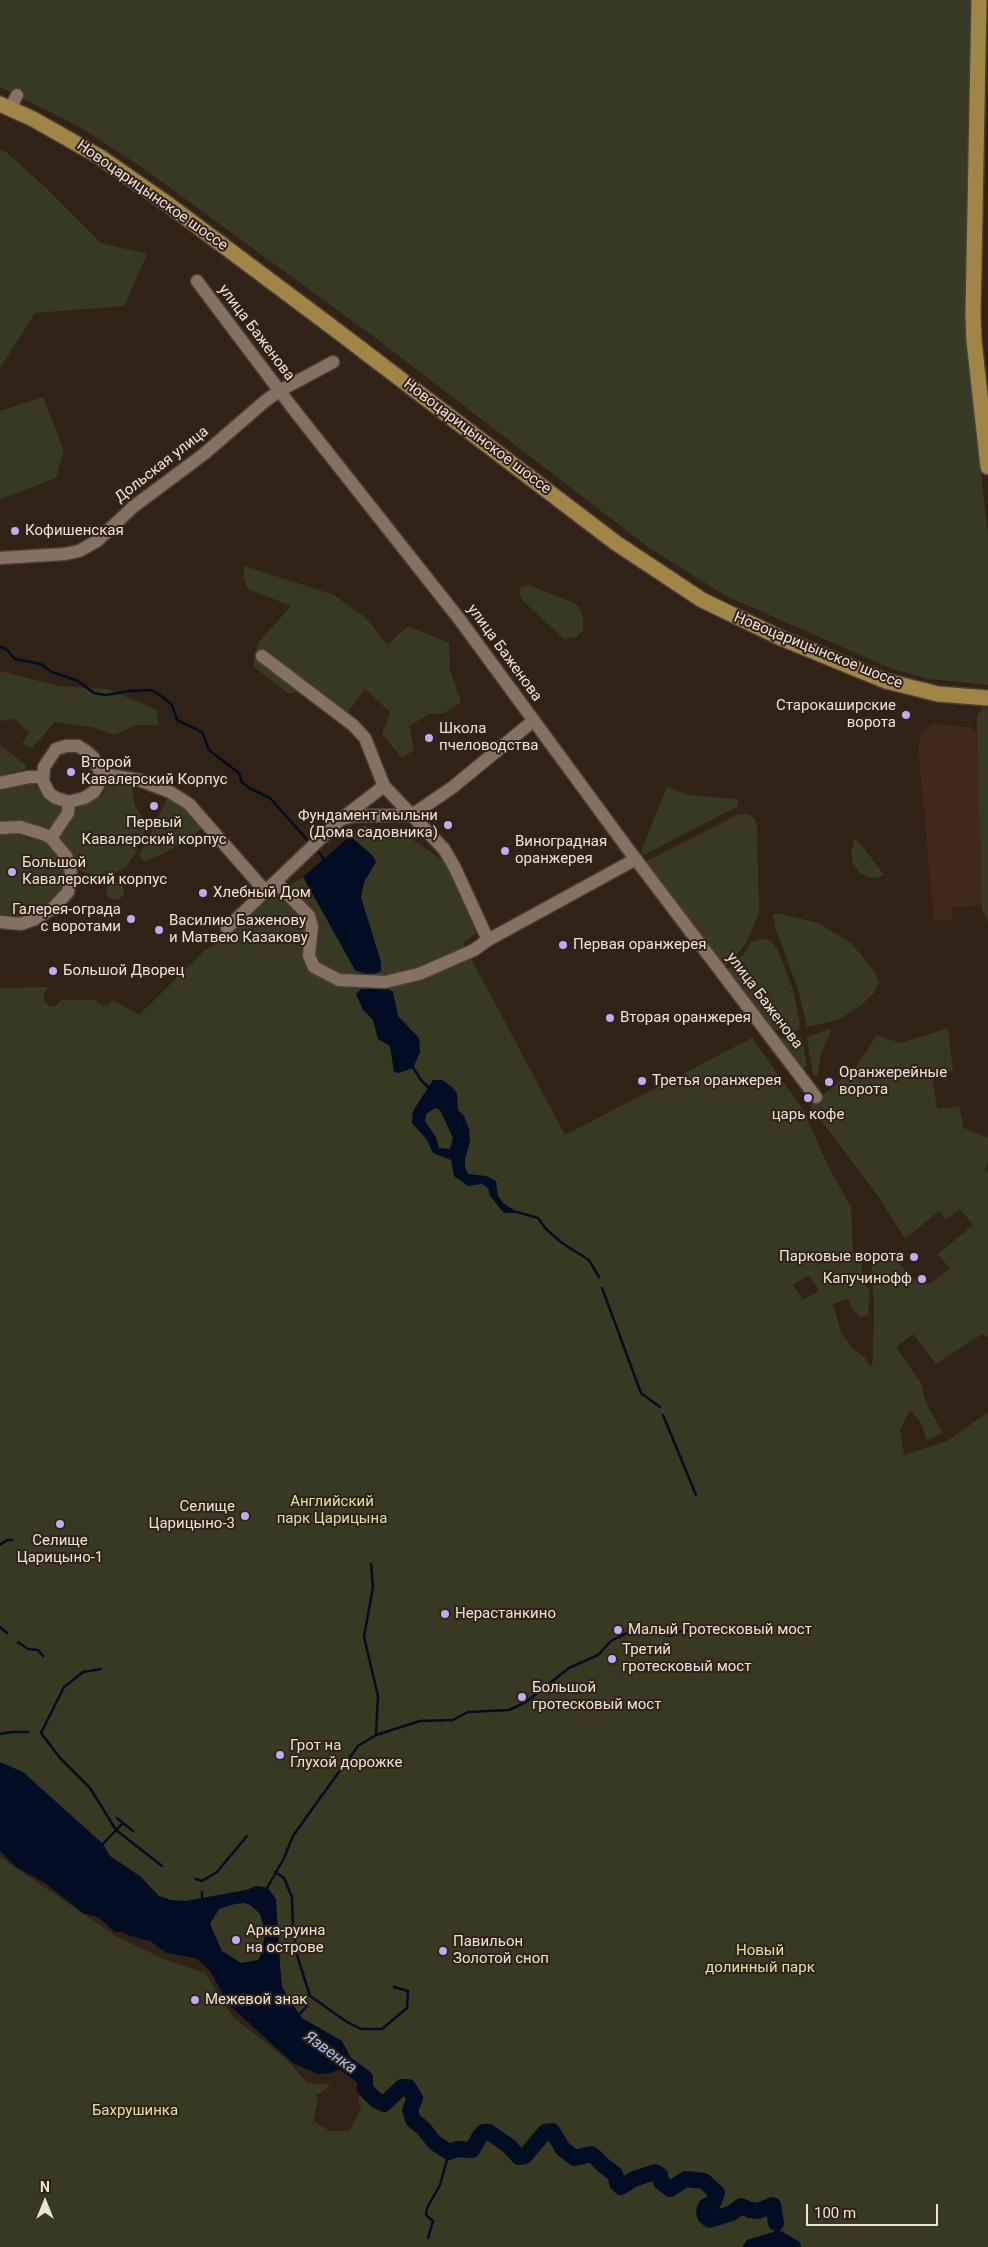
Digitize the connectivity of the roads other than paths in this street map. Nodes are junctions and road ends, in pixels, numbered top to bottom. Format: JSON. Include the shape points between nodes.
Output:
{"nodes":[{"id":1,"x":979,"y":0,"type":"edge"},
{"id":2,"x":17,"y":94,"type":"dead end"},
{"id":3,"x":5,"y":106,"type":"edge"},
{"id":4,"x":197,"y":281,"type":"dead end"},
{"id":5,"x":333,"y":362,"type":"dead end"},
{"id":6,"x":279,"y":391,"type":"junction"},
{"id":7,"x":988,"y":467,"type":"edge"},
{"id":8,"x":0,"y":558,"type":"edge"},
{"id":9,"x":262,"y":656,"type":"dead end"},
{"id":10,"x":988,"y":698,"type":"edge"},
{"id":11,"x":533,"y":721,"type":"junction"},
{"id":12,"x":101,"y":774,"type":"junction"},
{"id":13,"x":42,"y":776,"type":"junction"},
{"id":14,"x":0,"y":783,"type":"edge"},
{"id":15,"x":384,"y":786,"type":"junction"},
{"id":16,"x":69,"y":802,"type":"junction"},
{"id":17,"x":412,"y":815,"type":"junction"},
{"id":18,"x":341,"y":819,"type":"junction"},
{"id":19,"x":0,"y":828,"type":"edge"},
{"id":20,"x":51,"y":838,"type":"junction"},
{"id":21,"x":636,"y":859,"type":"junction"},
{"id":22,"x":276,"y":882,"type":"junction"},
{"id":23,"x":266,"y":892,"type":"junction"},
{"id":24,"x":0,"y":922,"type":"edge"},
{"id":25,"x":227,"y":928,"type":"dead end"},
{"id":26,"x":488,"y":940,"type":"junction"},
{"id":27,"x":816,"y":1097,"type":"dead end"}],
"edges":[{"from":1,"to":7,"type":"main road","via":[[973,315]]},
{"from":2,"to":3,"type":"street"},
{"from":3,"to":10,"type":"main road","name":"Новоцарицынское шоссе","via":[[100,157],[169,205],[616,543],[681,588],[749,624],[886,681],[938,694]]},
{"from":4,"to":6,"type":"street","name":"улица Баженова"},
{"from":5,"to":6,"type":"street","name":"Дольская улица"},
{"from":6,"to":8,"type":"street","name":"Дольская улица","via":[[204,454],[133,507],[97,541],[65,554]]},
{"from":6,"to":11,"type":"street","name":"улица Баженова","via":[[460,620]]},
{"from":9,"to":15,"type":"street","via":[[354,725],[364,738]]},
{"from":11,"to":17,"type":"street","via":[[453,787]]},
{"from":11,"to":21,"type":"street","name":"улица Баженова"},
{"from":12,"to":13,"type":"street","via":[[93,757],[86,751],[78,746],[66,746],[56,749]]},
{"from":12,"to":16,"type":"street","via":[[94,792]]},
{"from":12,"to":23,"type":"street","via":[[139,780],[170,792],[189,804]]},
{"from":13,"to":14,"type":"street"},
{"from":13,"to":16,"type":"street","via":[[49,793]]},
{"from":15,"to":17,"type":"street"},
{"from":15,"to":18,"type":"street"},
{"from":16,"to":20,"type":"street","via":[[68,813]]},
{"from":17,"to":18,"type":"street"},
{"from":17,"to":26,"type":"street","via":[[448,855]]},
{"from":18,"to":22,"type":"street"},
{"from":19,"to":20,"type":"street","via":[[20,827]]},
{"from":20,"to":24,"type":"street","via":[[70,864],[68,892],[53,908],[36,918],[22,924]]},
{"from":21,"to":26,"type":"street"},
{"from":21,"to":27,"type":"street","name":"улица Баженова"},
{"from":22,"to":23,"type":"street"},
{"from":22,"to":26,"type":"street","via":[[309,916],[312,926],[309,956],[314,967],[339,980],[385,982],[410,976],[460,957]]},
{"from":23,"to":25,"type":"street"}]}
